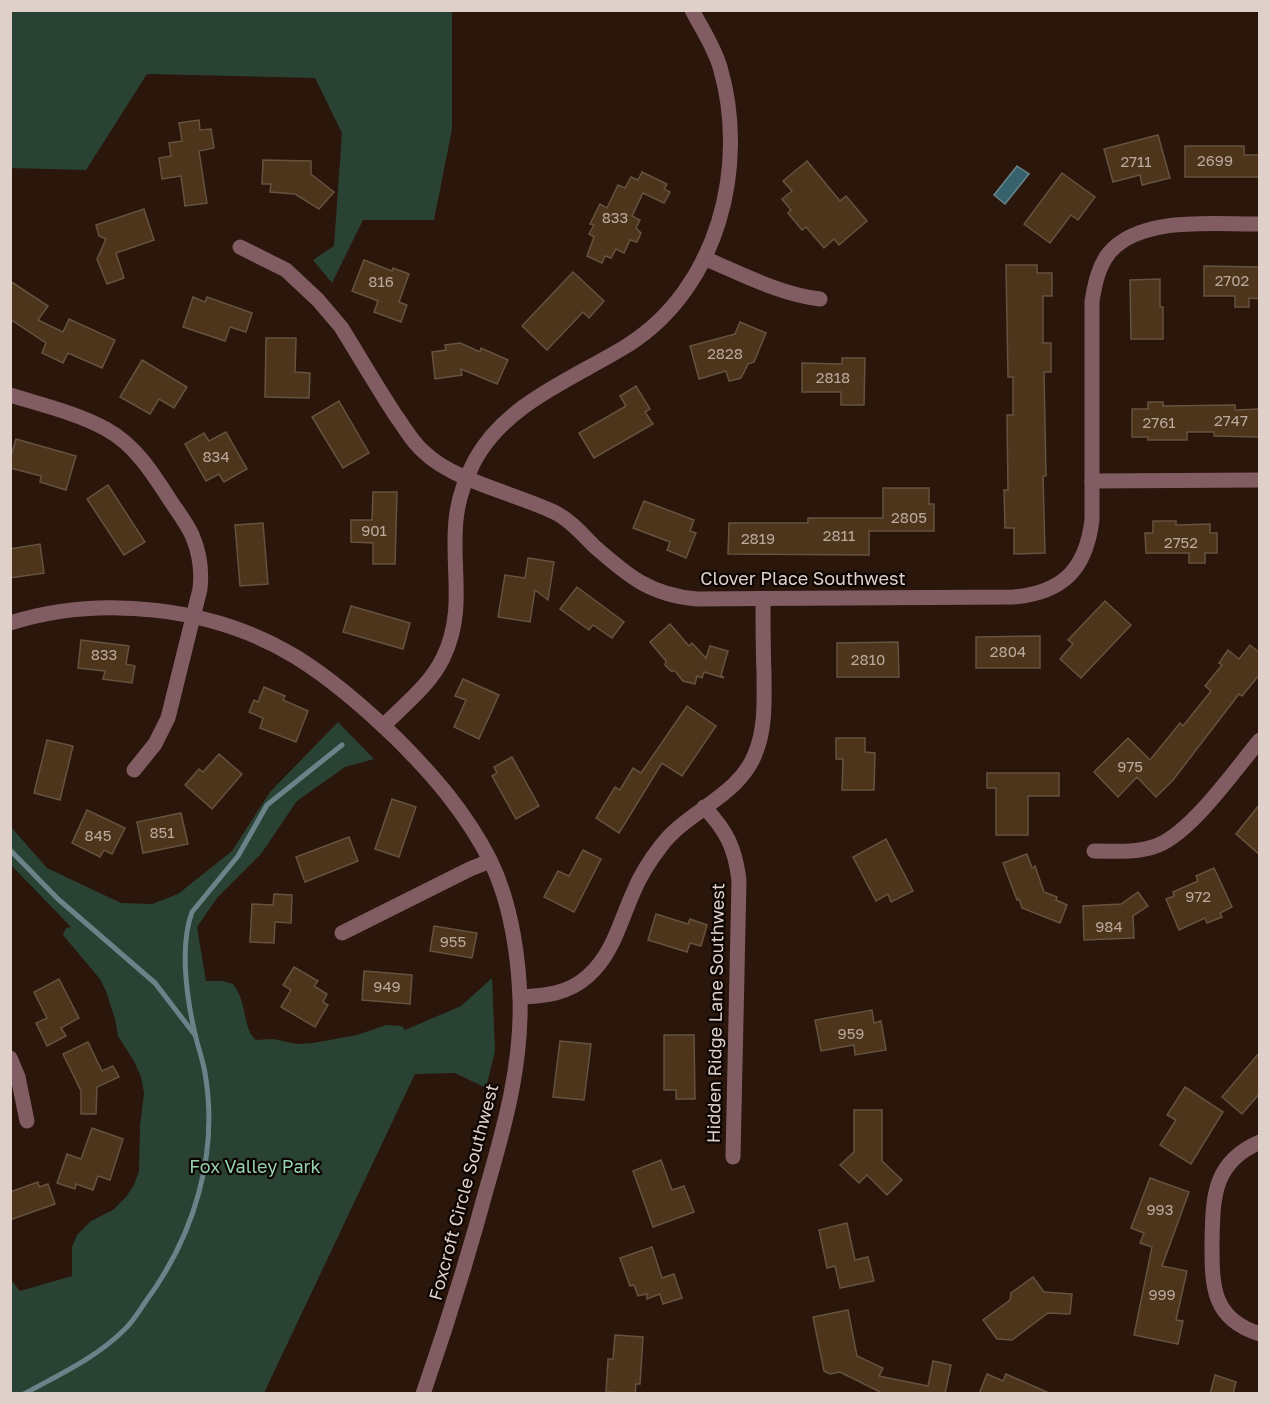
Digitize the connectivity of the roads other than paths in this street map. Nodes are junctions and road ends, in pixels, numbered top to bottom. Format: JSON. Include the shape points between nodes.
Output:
{"nodes":[{"id":1,"x":692,"y":10,"type":"edge"},
{"id":2,"x":1260,"y":224,"type":"edge"},
{"id":3,"x":240,"y":247,"type":"dead end"},
{"id":4,"x":704,"y":258,"type":"junction"},
{"id":5,"x":820,"y":299,"type":"dead end"},
{"id":6,"x":10,"y":395,"type":"edge"},
{"id":7,"x":467,"y":477,"type":"junction"},
{"id":8,"x":1260,"y":480,"type":"edge"},
{"id":9,"x":1092,"y":481,"type":"junction"},
{"id":10,"x":763,"y":600,"type":"junction"},
{"id":11,"x":194,"y":617,"type":"junction"},
{"id":12,"x":10,"y":623,"type":"edge"},
{"id":13,"x":383,"y":726,"type":"junction"},
{"id":14,"x":1260,"y":740,"type":"edge"},
{"id":15,"x":134,"y":770,"type":"dead end"},
{"id":16,"x":704,"y":807,"type":"junction"},
{"id":17,"x":1094,"y":851,"type":"dead end"},
{"id":18,"x":490,"y":861,"type":"junction"},
{"id":19,"x":342,"y":933,"type":"dead end"},
{"id":20,"x":520,"y":998,"type":"junction"},
{"id":21,"x":10,"y":1058,"type":"edge"},
{"id":22,"x":27,"y":1121,"type":"dead end"},
{"id":23,"x":1260,"y":1142,"type":"edge"},
{"id":24,"x":733,"y":1157,"type":"dead end"},
{"id":25,"x":1260,"y":1334,"type":"edge"},
{"id":26,"x":423,"y":1394,"type":"edge"}],
"edges":[{"from":1,"to":4,"type":"street","via":[[719,65],[730,136],[726,197]]},
{"from":2,"to":9,"type":"street","name":"Clover Place Southwest","via":[[1157,228],[1130,237],[1110,253],[1098,275],[1092,301]]},
{"from":3,"to":7,"type":"street","name":"Clover Place Southwest","via":[[279,265],[301,282],[340,327],[422,451]]},
{"from":4,"to":5,"type":"street","via":[[780,291]]},
{"from":4,"to":7,"type":"street","via":[[682,295],[647,332],[534,400],[505,422],[486,443]]},
{"from":6,"to":11,"type":"street","via":[[104,428],[145,463],[185,522],[197,549],[201,584]]},
{"from":7,"to":10,"type":"street","name":"Clover Place Southwest","via":[[559,515],[631,578],[653,590],[688,598]]},
{"from":7,"to":13,"type":"street","via":[[456,518],[457,600],[448,648],[428,681]]},
{"from":8,"to":9,"type":"street"},
{"from":9,"to":10,"type":"street","name":"Clover Place Southwest","via":[[1087,550],[1069,575],[1045,591],[1013,597]]},
{"from":10,"to":16,"type":"street","via":[[764,708],[760,740],[745,773]]},
{"from":11,"to":12,"type":"street","name":"Foxcroft Circle Southwest","via":[[144,610],[87,609]]},
{"from":11,"to":13,"type":"street","name":"Foxcroft Circle Southwest","via":[[243,631],[295,656],[346,692]]},
{"from":11,"to":15,"type":"street","via":[[168,718],[155,744]]},
{"from":13,"to":18,"type":"street","name":"Foxcroft Circle Southwest","via":[[453,800]]},
{"from":14,"to":17,"type":"street","via":[[1203,808],[1164,843],[1140,850]]},
{"from":16,"to":20,"type":"street","via":[[676,830],[653,857],[633,892],[614,940],[587,978],[567,990]]},
{"from":16,"to":24,"type":"street","name":"Hidden Ridge Lane Southwest","via":[[734,850],[739,880]]},
{"from":18,"to":19,"type":"street"},
{"from":18,"to":20,"type":"street","name":"Foxcroft Circle Southwest","via":[[510,916]]},
{"from":20,"to":26,"type":"street","name":"Foxcroft Circle Southwest","via":[[518,1056],[510,1106],[465,1269]]},
{"from":21,"to":22,"type":"street"},
{"from":23,"to":25,"type":"street","via":[[1234,1156],[1216,1187],[1212,1274],[1226,1313],[1241,1328]]}]}
